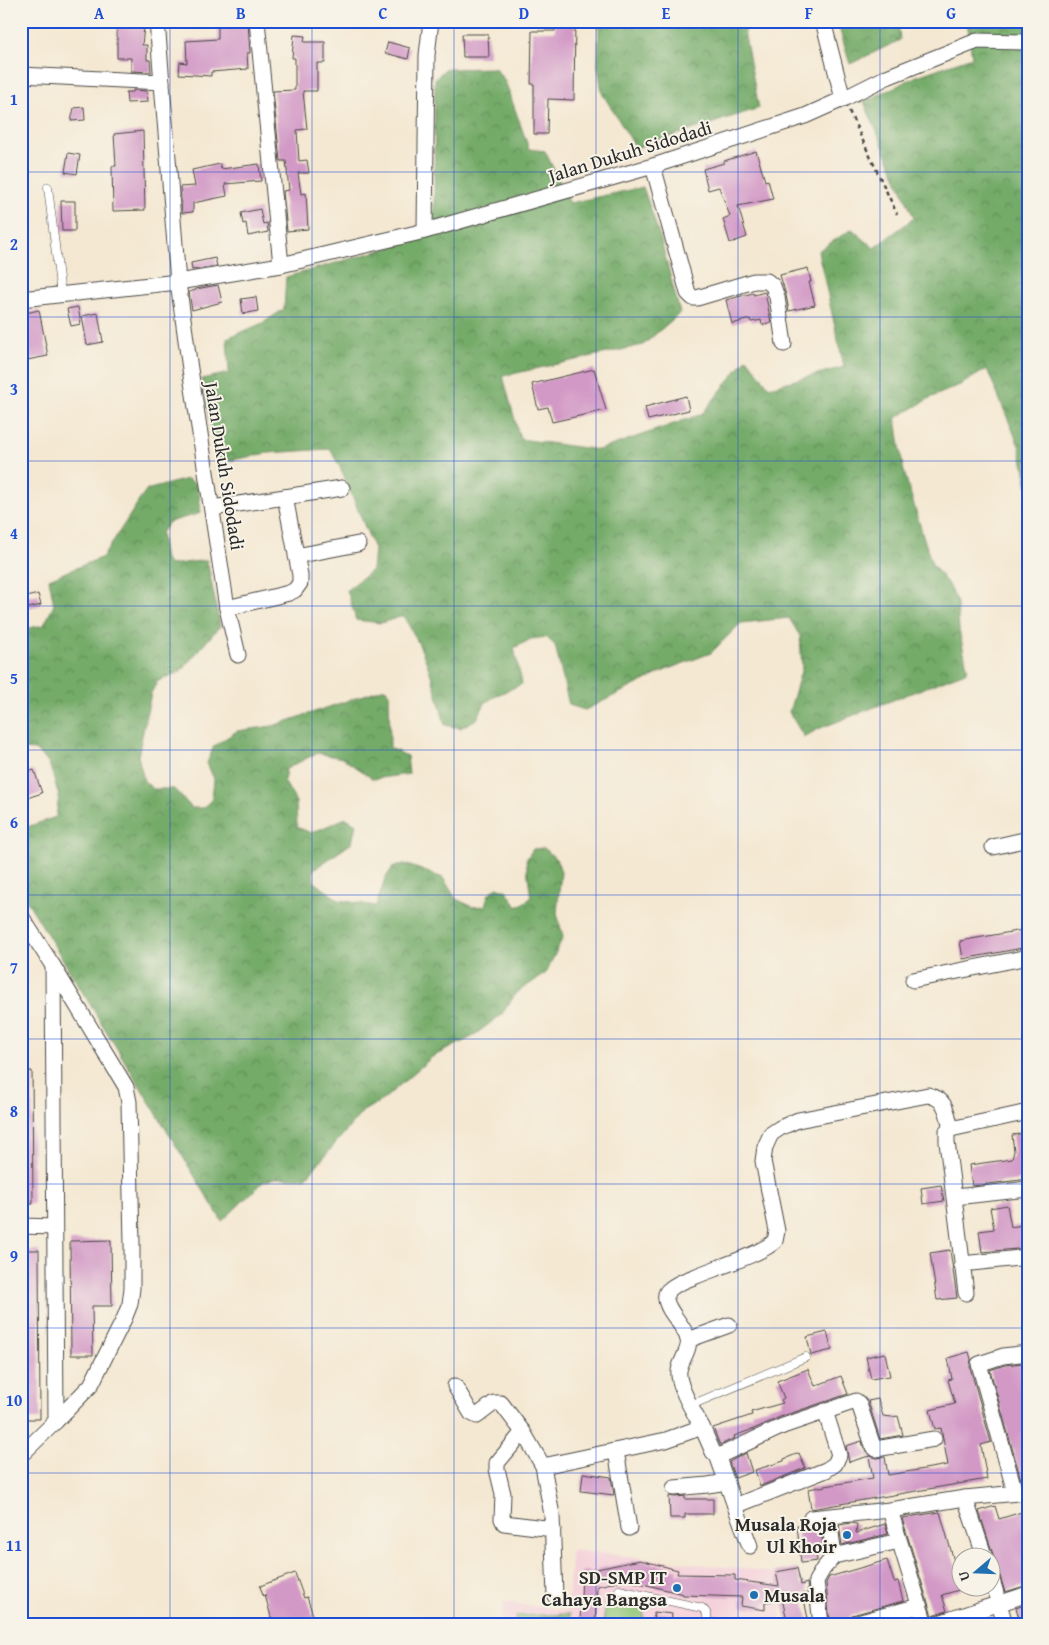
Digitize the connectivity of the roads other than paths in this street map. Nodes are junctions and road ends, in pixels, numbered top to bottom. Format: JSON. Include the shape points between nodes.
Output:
{"nodes":[{"id":1,"x":157,"y":21,"type":"edge"},
{"id":2,"x":258,"y":21,"type":"edge"},
{"id":3,"x":431,"y":21,"type":"edge"},
{"id":4,"x":823,"y":21,"type":"edge"},
{"id":5,"x":1028,"y":42,"type":"edge"},
{"id":6,"x":21,"y":75,"type":"edge"},
{"id":7,"x":162,"y":82,"type":"junction"},
{"id":8,"x":844,"y":99,"type":"junction"},
{"id":9,"x":653,"y":166,"type":"junction"},
{"id":10,"x":48,"y":187,"type":"dead end"},
{"id":11,"x":425,"y":231,"type":"junction"},
{"id":12,"x":280,"y":265,"type":"junction"},
{"id":13,"x":178,"y":282,"type":"junction"},
{"id":14,"x":61,"y":295,"type":"junction"},
{"id":15,"x":21,"y":299,"type":"edge"},
{"id":16,"x":784,"y":344,"type":"dead end"},
{"id":17,"x":342,"y":488,"type":"dead end"},
{"id":18,"x":285,"y":497,"type":"junction"},
{"id":19,"x":212,"y":508,"type":"junction"},
{"id":20,"x":358,"y":544,"type":"dead end"},
{"id":21,"x":296,"y":556,"type":"junction"},
{"id":22,"x":227,"y":608,"type":"junction"},
{"id":23,"x":238,"y":655,"type":"dead end"},
{"id":24,"x":1028,"y":839,"type":"edge"},
{"id":25,"x":993,"y":847,"type":"dead end"},
{"id":26,"x":21,"y":916,"type":"edge"},
{"id":27,"x":1028,"y":957,"type":"edge"},
{"id":28,"x":53,"y":966,"type":"junction"},
{"id":29,"x":913,"y":980,"type":"dead end"},
{"id":30,"x":1028,"y":1112,"type":"edge"},
{"id":31,"x":951,"y":1129,"type":"junction"},
{"id":32,"x":1028,"y":1189,"type":"edge"},
{"id":33,"x":955,"y":1197,"type":"junction"},
{"id":34,"x":21,"y":1226,"type":"edge"},
{"id":35,"x":54,"y":1227,"type":"junction"},
{"id":36,"x":1028,"y":1257,"type":"edge"},
{"id":37,"x":962,"y":1264,"type":"junction"},
{"id":38,"x":966,"y":1292,"type":"dead end"},
{"id":39,"x":729,"y":1325,"type":"dead end"},
{"id":40,"x":688,"y":1340,"type":"junction"},
{"id":41,"x":1028,"y":1353,"type":"edge"},
{"id":42,"x":806,"y":1357,"type":"dead end"},
{"id":43,"x":455,"y":1386,"type":"dead end"},
{"id":44,"x":691,"y":1405,"type":"junction"},
{"id":45,"x":825,"y":1411,"type":"junction"},
{"id":46,"x":56,"y":1421,"type":"junction"},
{"id":47,"x":702,"y":1428,"type":"junction"},
{"id":48,"x":522,"y":1432,"type":"junction"},
{"id":49,"x":934,"y":1439,"type":"dead end"},
{"id":50,"x":616,"y":1452,"type":"junction"},
{"id":51,"x":21,"y":1455,"type":"edge"},
{"id":52,"x":717,"y":1455,"type":"junction"},
{"id":53,"x":543,"y":1466,"type":"junction"},
{"id":54,"x":726,"y":1482,"type":"junction"},
{"id":55,"x":674,"y":1488,"type":"dead end"},
{"id":56,"x":1021,"y":1492,"type":"edge"},
{"id":57,"x":961,"y":1499,"type":"junction"},
{"id":58,"x":736,"y":1506,"type":"junction"},
{"id":59,"x":890,"y":1510,"type":"junction"},
{"id":60,"x":829,"y":1517,"type":"junction"},
{"id":61,"x":811,"y":1518,"type":"dead end"},
{"id":62,"x":629,"y":1528,"type":"dead end"},
{"id":63,"x":553,"y":1529,"type":"junction"},
{"id":64,"x":899,"y":1541,"type":"junction"},
{"id":65,"x":750,"y":1546,"type":"dead end"},
{"id":66,"x":973,"y":1548,"type":"edge"},
{"id":67,"x":981,"y":1548,"type":"edge"},
{"id":68,"x":834,"y":1556,"type":"junction"},
{"id":69,"x":620,"y":1590,"type":"dead end"},
{"id":70,"x":1028,"y":1594,"type":"edge"},
{"id":71,"x":554,"y":1596,"type":"dead end"},
{"id":72,"x":991,"y":1598,"type":"edge"},
{"id":73,"x":994,"y":1598,"type":"edge"},
{"id":74,"x":995,"y":1605,"type":"junction"},
{"id":75,"x":919,"y":1606,"type":"junction"},
{"id":76,"x":706,"y":1624,"type":"edge"},
{"id":77,"x":821,"y":1624,"type":"edge"},
{"id":78,"x":854,"y":1624,"type":"edge"},
{"id":79,"x":924,"y":1624,"type":"edge"},
{"id":80,"x":936,"y":1624,"type":"edge"},
{"id":81,"x":996,"y":1624,"type":"edge"},
{"id":82,"x":1005,"y":1624,"type":"edge"}],
"edges":[{"from":1,"to":7,"type":"street","name":"Jalan Dukuh Sidodadi"},
{"from":2,"to":12,"type":"street"},
{"from":3,"to":11,"type":"street"},
{"from":4,"to":8,"type":"street"},
{"from":5,"to":8,"type":"street","name":"Jalan Dukuh Sidodadi","via":[[977,41],[887,77]]},
{"from":6,"to":7,"type":"street"},
{"from":7,"to":13,"type":"street","name":"Jalan Dukuh Sidodadi"},
{"from":8,"to":9,"type":"street","name":"Jalan Dukuh Sidodadi","via":[[805,116]]},
{"from":9,"to":11,"type":"street","name":"Jalan Dukuh Sidodadi"},
{"from":9,"to":16,"type":"street","via":[[688,293],[697,298],[767,280],[776,297]]},
{"from":10,"to":14,"type":"lane"},
{"from":11,"to":12,"type":"street","name":"Jalan Dukuh Sidodadi"},
{"from":12,"to":13,"type":"street","name":"Jalan Dukuh Sidodadi"},
{"from":13,"to":14,"type":"street","name":"Jalan Dukuh Sidodadi"},
{"from":13,"to":19,"type":"street","name":"Jalan Dukuh Sidodadi"},
{"from":14,"to":15,"type":"street","name":"Jalan Dukuh Sidodadi"},
{"from":17,"to":18,"type":"street"},
{"from":18,"to":19,"type":"street"},
{"from":18,"to":21,"type":"street"},
{"from":19,"to":22,"type":"street","name":"Jalan Dukuh Sidodadi"},
{"from":20,"to":21,"type":"street"},
{"from":21,"to":22,"type":"street","via":[[300,584],[295,590]]},
{"from":22,"to":23,"type":"street","name":"Jalan Dukuh Sidodadi"},
{"from":24,"to":25,"type":"street"},
{"from":26,"to":28,"type":"street"},
{"from":27,"to":29,"type":"street"},
{"from":28,"to":35,"type":"street"},
{"from":28,"to":46,"type":"street","via":[[126,1087],[132,1244],[132,1288],[124,1319],[91,1385]]},
{"from":30,"to":31,"type":"street"},
{"from":31,"to":33,"type":"street","via":[[946,1136]]},
{"from":31,"to":40,"type":"street","via":[[941,1101],[928,1095],[798,1120],[772,1134],[765,1147],[763,1161],[775,1213],[777,1238],[762,1249],[683,1281],[668,1291],[665,1297],[667,1304]]},
{"from":32,"to":33,"type":"street"},
{"from":33,"to":37,"type":"street"},
{"from":34,"to":35,"type":"street"},
{"from":35,"to":46,"type":"street"},
{"from":36,"to":37,"type":"street"},
{"from":37,"to":38,"type":"street"},
{"from":39,"to":40,"type":"street"},
{"from":40,"to":44,"type":"street","via":[[678,1376]]},
{"from":41,"to":56,"type":"street","via":[[1003,1356],[979,1364]]},
{"from":42,"to":44,"type":"lane"},
{"from":43,"to":48,"type":"street","via":[[471,1413],[477,1416],[494,1403],[501,1403]]},
{"from":44,"to":47,"type":"street"},
{"from":45,"to":49,"type":"street","via":[[856,1401],[876,1449]]},
{"from":45,"to":52,"type":"street"},
{"from":45,"to":58,"type":"street","via":[[839,1452],[835,1464]]},
{"from":46,"to":51,"type":"street"},
{"from":47,"to":50,"type":"street"},
{"from":47,"to":52,"type":"street"},
{"from":48,"to":53,"type":"street"},
{"from":48,"to":63,"type":"street","via":[[497,1463],[503,1494],[502,1519],[504,1523],[514,1525]]},
{"from":50,"to":53,"type":"street"},
{"from":50,"to":62,"type":"street"},
{"from":52,"to":54,"type":"street"},
{"from":53,"to":63,"type":"street"},
{"from":54,"to":55,"type":"street"},
{"from":54,"to":58,"type":"street"},
{"from":56,"to":57,"type":"street"},
{"from":57,"to":59,"type":"street"},
{"from":57,"to":66,"type":"street"},
{"from":57,"to":67,"type":"street"},
{"from":58,"to":65,"type":"street"},
{"from":59,"to":60,"type":"street"},
{"from":59,"to":64,"type":"street"},
{"from":60,"to":61,"type":"street"},
{"from":60,"to":68,"type":"street"},
{"from":63,"to":71,"type":"street"},
{"from":64,"to":68,"type":"street"},
{"from":64,"to":75,"type":"street"},
{"from":68,"to":77,"type":"street","via":[[816,1581]]},
{"from":69,"to":76,"type":"lane","via":[[702,1608],[708,1616]]},
{"from":70,"to":74,"type":"street"},
{"from":72,"to":74,"type":"street"},
{"from":73,"to":74,"type":"street"},
{"from":74,"to":80,"type":"street"},
{"from":74,"to":81,"type":"street"},
{"from":74,"to":82,"type":"street"},
{"from":75,"to":78,"type":"street"},
{"from":75,"to":79,"type":"street"}]}
